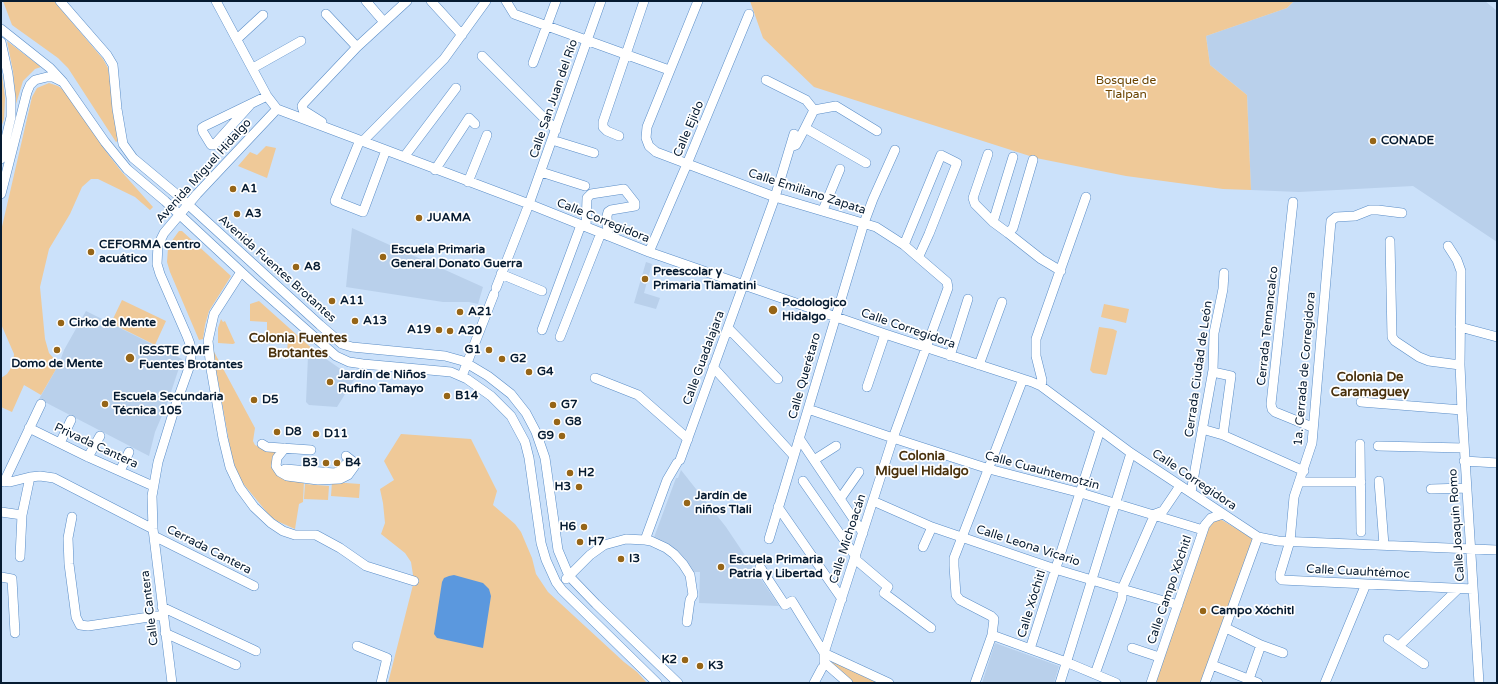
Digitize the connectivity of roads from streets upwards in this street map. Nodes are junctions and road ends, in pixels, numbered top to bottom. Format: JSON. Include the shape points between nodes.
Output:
{"nodes":[{"id":1,"x":60,"y":1,"type":"edge"},
{"id":2,"x":216,"y":1,"type":"edge"},
{"id":3,"x":366,"y":1,"type":"edge"},
{"id":4,"x":407,"y":1,"type":"edge"},
{"id":5,"x":431,"y":1,"type":"edge"},
{"id":6,"x":486,"y":1,"type":"edge"},
{"id":7,"x":506,"y":1,"type":"edge"},
{"id":8,"x":556,"y":1,"type":"edge"},
{"id":9,"x":601,"y":1,"type":"edge"},
{"id":10,"x":644,"y":1,"type":"edge"},
{"id":11,"x":698,"y":1,"type":"edge"},
{"id":12,"x":326,"y":14,"type":"dead end"},
{"id":13,"x":749,"y":14,"type":"dead end"},
{"id":14,"x":263,"y":15,"type":"dead end"},
{"id":15,"x":384,"y":22,"type":"junction"},
{"id":16,"x":546,"y":26,"type":"junction"},
{"id":17,"x":1,"y":29,"type":"edge"},
{"id":18,"x":462,"y":35,"type":"junction"},
{"id":19,"x":237,"y":39,"type":"junction"},
{"id":20,"x":587,"y":40,"type":"junction"},
{"id":21,"x":301,"y":41,"type":"dead end"},
{"id":22,"x":1,"y":42,"type":"edge"},
{"id":23,"x":358,"y":47,"type":"junction"},
{"id":24,"x":626,"y":55,"type":"junction"},
{"id":25,"x":482,"y":56,"type":"dead end"},
{"id":26,"x":532,"y":63,"type":"dead end"},
{"id":27,"x":253,"y":68,"type":"junction"},
{"id":28,"x":669,"y":70,"type":"junction"},
{"id":29,"x":766,"y":80,"type":"dead end"},
{"id":30,"x":63,"y":82,"type":"junction"},
{"id":31,"x":456,"y":88,"type":"dead end"},
{"id":32,"x":267,"y":96,"type":"junction"},
{"id":33,"x":250,"y":105,"type":"junction"},
{"id":34,"x":277,"y":109,"type":"junction"},
{"id":35,"x":814,"y":110,"type":"junction"},
{"id":36,"x":475,"y":124,"type":"dead end"},
{"id":37,"x":326,"y":128,"type":"junction"},
{"id":38,"x":805,"y":128,"type":"junction"},
{"id":39,"x":556,"y":130,"type":"junction"},
{"id":40,"x":877,"y":132,"type":"dead end"},
{"id":41,"x":794,"y":134,"type":"dead end"},
{"id":42,"x":487,"y":135,"type":"dead end"},
{"id":43,"x":619,"y":136,"type":"dead end"},
{"id":44,"x":361,"y":140,"type":"junction"},
{"id":45,"x":552,"y":140,"type":"junction"},
{"id":46,"x":790,"y":147,"type":"junction"},
{"id":47,"x":386,"y":150,"type":"junction"},
{"id":48,"x":895,"y":150,"type":"dead end"},
{"id":49,"x":594,"y":153,"type":"dead end"},
{"id":50,"x":988,"y":154,"type":"dead end"},
{"id":51,"x":404,"y":156,"type":"junction"},
{"id":52,"x":1013,"y":157,"type":"dead end"},
{"id":53,"x":1,"y":159,"type":"edge"},
{"id":54,"x":1033,"y":160,"type":"dead end"},
{"id":55,"x":866,"y":163,"type":"dead end"},
{"id":56,"x":687,"y":164,"type":"junction"},
{"id":57,"x":840,"y":169,"type":"dead end"},
{"id":58,"x":436,"y":170,"type":"junction"},
{"id":59,"x":541,"y":172,"type":"junction"},
{"id":60,"x":468,"y":182,"type":"junction"},
{"id":61,"x":584,"y":186,"type":"dead end"},
{"id":62,"x":1,"y":194,"type":"edge"},
{"id":63,"x":775,"y":196,"type":"junction"},
{"id":64,"x":1086,"y":197,"type":"dead end"},
{"id":65,"x":1293,"y":202,"type":"dead end"},
{"id":66,"x":529,"y":204,"type":"junction"},
{"id":67,"x":189,"y":205,"type":"junction"},
{"id":68,"x":823,"y":210,"type":"junction"},
{"id":69,"x":1402,"y":213,"type":"dead end"},
{"id":70,"x":179,"y":215,"type":"junction"},
{"id":71,"x":864,"y":222,"type":"junction"},
{"id":72,"x":993,"y":222,"type":"junction"},
{"id":73,"x":584,"y":226,"type":"junction"},
{"id":74,"x":1008,"y":233,"type":"junction"},
{"id":75,"x":605,"y":234,"type":"junction"},
{"id":76,"x":1390,"y":241,"type":"dead end"},
{"id":77,"x":904,"y":245,"type":"junction"},
{"id":78,"x":1448,"y":246,"type":"dead end"},
{"id":79,"x":649,"y":252,"type":"junction"},
{"id":80,"x":918,"y":256,"type":"junction"},
{"id":81,"x":1060,"y":271,"type":"junction"},
{"id":82,"x":241,"y":272,"type":"junction"},
{"id":83,"x":1224,"y":273,"type":"dead end"},
{"id":84,"x":501,"y":274,"type":"junction"},
{"id":85,"x":743,"y":285,"type":"junction"},
{"id":86,"x":948,"y":288,"type":"joint"},
{"id":87,"x":542,"y":291,"type":"dead end"},
{"id":88,"x":968,"y":299,"type":"dead end"},
{"id":89,"x":292,"y":300,"type":"junction"},
{"id":90,"x":1002,"y":302,"type":"dead end"},
{"id":91,"x":283,"y":309,"type":"junction"},
{"id":92,"x":835,"y":317,"type":"junction"},
{"id":93,"x":1460,"y":327,"type":"junction"},
{"id":94,"x":728,"y":328,"type":"junction"},
{"id":95,"x":542,"y":330,"type":"dead end"},
{"id":96,"x":885,"y":334,"type":"junction"},
{"id":97,"x":560,"y":337,"type":"dead end"},
{"id":98,"x":1497,"y":337,"type":"edge"},
{"id":99,"x":926,"y":348,"type":"junction"},
{"id":100,"x":950,"y":356,"type":"junction"},
{"id":101,"x":467,"y":363,"type":"junction"},
{"id":102,"x":979,"y":365,"type":"junction"},
{"id":103,"x":1460,"y":365,"type":"junction"},
{"id":104,"x":713,"y":367,"type":"junction"},
{"id":105,"x":1213,"y":372,"type":"junction"},
{"id":106,"x":462,"y":376,"type":"junction"},
{"id":107,"x":595,"y":378,"type":"dead end"},
{"id":108,"x":778,"y":379,"type":"dead end"},
{"id":109,"x":1024,"y":379,"type":"junction"},
{"id":110,"x":1041,"y":386,"type":"junction"},
{"id":111,"x":867,"y":387,"type":"dead end"},
{"id":112,"x":1361,"y":402,"type":"dead end"},
{"id":113,"x":41,"y":404,"type":"dead end"},
{"id":114,"x":808,"y":409,"type":"junction"},
{"id":115,"x":1462,"y":410,"type":"junction"},
{"id":116,"x":71,"y":420,"type":"dead end"},
{"id":117,"x":1312,"y":426,"type":"junction"},
{"id":118,"x":30,"y":428,"type":"junction"},
{"id":119,"x":1202,"y":429,"type":"junction"},
{"id":120,"x":1100,"y":430,"type":"junction"},
{"id":121,"x":1223,"y":435,"type":"junction"},
{"id":122,"x":100,"y":436,"type":"dead end"},
{"id":123,"x":688,"y":438,"type":"junction"},
{"id":124,"x":799,"y":438,"type":"junction"},
{"id":125,"x":893,"y":438,"type":"junction"},
{"id":126,"x":60,"y":443,"type":"junction"},
{"id":127,"x":262,"y":444,"type":"dead end"},
{"id":128,"x":1360,"y":444,"type":"dead end"},
{"id":129,"x":836,"y":446,"type":"dead end"},
{"id":130,"x":1378,"y":446,"type":"dead end"},
{"id":131,"x":288,"y":448,"type":"junction"},
{"id":132,"x":1464,"y":448,"type":"junction"},
{"id":133,"x":311,"y":450,"type":"dead end"},
{"id":134,"x":129,"y":452,"type":"dead end"},
{"id":135,"x":1132,"y":453,"type":"junction"},
{"id":136,"x":794,"y":456,"type":"junction"},
{"id":137,"x":88,"y":457,"type":"junction"},
{"id":138,"x":346,"y":460,"type":"dead end"},
{"id":139,"x":814,"y":460,"type":"junction"},
{"id":140,"x":1464,"y":461,"type":"junction"},
{"id":141,"x":1497,"y":463,"type":"edge"},
{"id":142,"x":988,"y":469,"type":"junction"},
{"id":143,"x":120,"y":470,"type":"junction"},
{"id":144,"x":1304,"y":471,"type":"junction"},
{"id":145,"x":859,"y":472,"type":"dead end"},
{"id":146,"x":30,"y":477,"type":"junction"},
{"id":147,"x":803,"y":481,"type":"dead end"},
{"id":148,"x":1380,"y":481,"type":"dead end"},
{"id":149,"x":2,"y":482,"type":"edge"},
{"id":150,"x":1300,"y":482,"type":"junction"},
{"id":151,"x":1361,"y":482,"type":"junction"},
{"id":152,"x":153,"y":486,"type":"junction"},
{"id":153,"x":1180,"y":486,"type":"junction"},
{"id":154,"x":1466,"y":488,"type":"junction"},
{"id":155,"x":1431,"y":489,"type":"dead end"},
{"id":156,"x":1191,"y":492,"type":"junction"},
{"id":157,"x":1081,"y":493,"type":"junction"},
{"id":158,"x":840,"y":499,"type":"junction"},
{"id":159,"x":873,"y":501,"type":"junction"},
{"id":160,"x":1115,"y":503,"type":"junction"},
{"id":161,"x":778,"y":507,"type":"junction"},
{"id":162,"x":1,"y":512,"type":"edge"},
{"id":163,"x":1155,"y":514,"type":"junction"},
{"id":164,"x":1223,"y":514,"type":"junction"},
{"id":165,"x":22,"y":515,"type":"junction"},
{"id":166,"x":72,"y":517,"type":"dead end"},
{"id":167,"x":932,"y":527,"type":"junction"},
{"id":168,"x":1203,"y":530,"type":"junction"},
{"id":169,"x":154,"y":532,"type":"junction"},
{"id":170,"x":1361,"y":532,"type":"dead end"},
{"id":171,"x":863,"y":533,"type":"junction"},
{"id":172,"x":962,"y":537,"type":"junction"},
{"id":173,"x":1258,"y":537,"type":"junction"},
{"id":174,"x":769,"y":539,"type":"dead end"},
{"id":175,"x":645,"y":540,"type":"junction"},
{"id":176,"x":1290,"y":541,"type":"junction"},
{"id":177,"x":1384,"y":546,"type":"junction"},
{"id":178,"x":923,"y":547,"type":"dead end"},
{"id":179,"x":1471,"y":550,"type":"junction"},
{"id":180,"x":1497,"y":550,"type":"edge"},
{"id":181,"x":20,"y":557,"type":"dead end"},
{"id":182,"x":855,"y":558,"type":"junction"},
{"id":183,"x":760,"y":567,"type":"dead end"},
{"id":184,"x":1055,"y":569,"type":"junction"},
{"id":185,"x":569,"y":576,"type":"junction"},
{"id":186,"x":1,"y":577,"type":"edge"},
{"id":187,"x":1092,"y":580,"type":"junction"},
{"id":188,"x":414,"y":581,"type":"dead end"},
{"id":189,"x":1366,"y":584,"type":"junction"},
{"id":190,"x":559,"y":585,"type":"junction"},
{"id":191,"x":254,"y":586,"type":"dead end"},
{"id":192,"x":1458,"y":589,"type":"junction"},
{"id":193,"x":1474,"y":589,"type":"junction"},
{"id":194,"x":1122,"y":590,"type":"junction"},
{"id":195,"x":842,"y":599,"type":"junction"},
{"id":196,"x":1178,"y":605,"type":"junction"},
{"id":197,"x":163,"y":611,"type":"junction"},
{"id":198,"x":688,"y":622,"type":"dead end"},
{"id":199,"x":931,"y":628,"type":"dead end"},
{"id":200,"x":1226,"y":628,"type":"junction"},
{"id":201,"x":16,"y":632,"type":"dead end"},
{"id":202,"x":165,"y":633,"type":"junction"},
{"id":203,"x":992,"y":635,"type":"junction"},
{"id":204,"x":1388,"y":639,"type":"dead end"},
{"id":205,"x":1260,"y":645,"type":"junction"},
{"id":206,"x":357,"y":646,"type":"dead end"},
{"id":207,"x":1399,"y":646,"type":"junction"},
{"id":208,"x":1132,"y":648,"type":"dead end"},
{"id":209,"x":1030,"y":649,"type":"junction"},
{"id":210,"x":256,"y":651,"type":"dead end"},
{"id":211,"x":1283,"y":653,"type":"dead end"},
{"id":212,"x":1159,"y":657,"type":"junction"},
{"id":213,"x":823,"y":661,"type":"junction"},
{"id":214,"x":1066,"y":662,"type":"junction"},
{"id":215,"x":236,"y":664,"type":"dead end"},
{"id":216,"x":1424,"y":664,"type":"dead end"},
{"id":217,"x":1212,"y":665,"type":"junction"},
{"id":218,"x":1095,"y":674,"type":"junction"},
{"id":219,"x":1249,"y":679,"type":"junction"},
{"id":220,"x":172,"y":683,"type":"edge"},
{"id":221,"x":381,"y":683,"type":"edge"},
{"id":222,"x":657,"y":683,"type":"edge"},
{"id":223,"x":678,"y":683,"type":"edge"},
{"id":224,"x":814,"y":683,"type":"edge"},
{"id":225,"x":848,"y":683,"type":"edge"},
{"id":226,"x":889,"y":683,"type":"edge"},
{"id":227,"x":975,"y":683,"type":"edge"},
{"id":228,"x":1060,"y":683,"type":"edge"},
{"id":229,"x":1116,"y":683,"type":"edge"},
{"id":230,"x":1151,"y":683,"type":"edge"},
{"id":231,"x":1205,"y":683,"type":"edge"},
{"id":232,"x":1258,"y":683,"type":"edge"},
{"id":233,"x":1325,"y":683,"type":"edge"},
{"id":234,"x":1479,"y":683,"type":"edge"}],
"edges":[{"from":1,"to":67,"type":"street","name":"Avenida Fuentes Brotantes","via":[[113,65],[123,144],[133,158]]},
{"from":2,"to":19,"type":"street"},
{"from":3,"to":15,"type":"street"},
{"from":4,"to":15,"type":"street"},
{"from":5,"to":18,"type":"street"},
{"from":6,"to":18,"type":"street"},
{"from":7,"to":16,"type":"street","via":[[514,14]]},
{"from":8,"to":16,"type":"street"},
{"from":9,"to":20,"type":"street","name":"Calle San Juan del Río"},
{"from":10,"to":24,"type":"street"},
{"from":11,"to":28,"type":"street"},
{"from":12,"to":23,"type":"street"},
{"from":13,"to":56,"type":"street","name":"Calle Ejido"},
{"from":14,"to":19,"type":"street"},
{"from":15,"to":23,"type":"street"},
{"from":16,"to":20,"type":"street"},
{"from":16,"to":26,"type":"street"},
{"from":17,"to":30,"type":"street","via":[[50,68]]},
{"from":18,"to":44,"type":"street","via":[[444,59]]},
{"from":19,"to":27,"type":"street"},
{"from":20,"to":24,"type":"street"},
{"from":20,"to":39,"type":"street","name":"Calle San Juan del Río"},
{"from":21,"to":27,"type":"street"},
{"from":22,"to":53,"type":"street","via":[[11,98],[11,117]]},
{"from":23,"to":37,"type":"street","via":[[302,106],[303,110],[321,121]]},
{"from":24,"to":28,"type":"street"},
{"from":24,"to":43,"type":"street","via":[[603,122],[603,127],[607,131]]},
{"from":25,"to":39,"type":"street"},
{"from":27,"to":32,"type":"street"},
{"from":28,"to":56,"type":"street","name":"Calle Emiliano Zapata","via":[[647,127],[646,138],[649,146],[656,152]]},
{"from":29,"to":35,"type":"street","via":[[806,100]]},
{"from":30,"to":62,"type":"street","via":[[54,77],[35,80],[26,92]]},
{"from":30,"to":70,"type":"street","via":[[127,169]]},
{"from":31,"to":51,"type":"street"},
{"from":32,"to":33,"type":"street"},
{"from":32,"to":34,"type":"street"},
{"from":33,"to":33,"type":"street","via":[[214,145],[211,145],[202,128]]},
{"from":34,"to":37,"type":"street","name":"Calle Corregidora"},
{"from":34,"to":67,"type":"street","name":"Avenida Miguel Hidalgo"},
{"from":35,"to":38,"type":"street"},
{"from":35,"to":40,"type":"street","via":[[836,106]]},
{"from":36,"to":58,"type":"street","via":[[469,118]]},
{"from":37,"to":44,"type":"street","name":"Calle Corregidora"},
{"from":38,"to":46,"type":"street","via":[[796,145]]},
{"from":38,"to":55,"type":"street"},
{"from":39,"to":45,"type":"street","name":"Calle San Juan del Río"},
{"from":41,"to":46,"type":"street","name":"Calle Guadalajara"},
{"from":42,"to":60,"type":"street"},
{"from":44,"to":47,"type":"street","name":"Calle Corregidora"},
{"from":44,"to":47,"type":"street","via":[[335,200],[363,212]]},
{"from":45,"to":49,"type":"street"},
{"from":45,"to":59,"type":"street","name":"Calle San Juan del Río"},
{"from":46,"to":63,"type":"street","name":"Calle Guadalajara"},
{"from":47,"to":51,"type":"street","name":"Calle Corregidora"},
{"from":48,"to":71,"type":"street","name":"Calle Querétaro"},
{"from":50,"to":72,"type":"street","via":[[973,198],[975,204]]},
{"from":51,"to":58,"type":"street","name":"Calle Corregidora"},
{"from":52,"to":72,"type":"street"},
{"from":54,"to":74,"type":"street","via":[[1013,228]]},
{"from":56,"to":63,"type":"street","name":"Calle Emiliano Zapata"},
{"from":56,"to":79,"type":"street","name":"Calle Ejido"},
{"from":57,"to":68,"type":"street"},
{"from":58,"to":60,"type":"street","name":"Calle Corregidora"},
{"from":59,"to":61,"type":"street"},
{"from":59,"to":66,"type":"street","name":"Calle San Juan del Río"},
{"from":60,"to":66,"type":"street","name":"Calle Corregidora"},
{"from":63,"to":68,"type":"street","name":"Calle Emiliano Zapata"},
{"from":63,"to":85,"type":"street","name":"Calle Guadalajara"},
{"from":64,"to":81,"type":"street"},
{"from":65,"to":117,"type":"street","name":"Cerrada Tennancalco","via":[[1272,409]]},
{"from":66,"to":73,"type":"street","name":"Calle Corregidora"},
{"from":66,"to":84,"type":"street","name":"Calle San Juan del Río"},
{"from":67,"to":70,"type":"street","name":"Avenida Miguel Hidalgo"},
{"from":67,"to":89,"type":"street","name":"Avenida Fuentes Brotantes"},
{"from":68,"to":71,"type":"street","name":"Calle Emiliano Zapata"},
{"from":69,"to":117,"type":"street","name":"1a. Cerrada de Corregidora","via":[[1370,210],[1355,216],[1336,217],[1331,221]]},
{"from":70,"to":82,"type":"street"},
{"from":70,"to":152,"type":"street","name":"Avenida Miguel Hidalgo","via":[[158,245],[157,264],[190,344],[191,356]]},
{"from":71,"to":77,"type":"street","name":"Calle Emiliano Zapata"},
{"from":71,"to":92,"type":"street","name":"Calle Querétaro"},
{"from":72,"to":74,"type":"street"},
{"from":73,"to":75,"type":"street","name":"Calle Corregidora"},
{"from":73,"to":75,"type":"street","via":[[587,198],[591,194],[624,189],[635,203],[634,206],[608,212]]},
{"from":73,"to":95,"type":"street"},
{"from":74,"to":81,"type":"street"},
{"from":75,"to":79,"type":"street","name":"Calle Corregidora"},
{"from":75,"to":97,"type":"street"},
{"from":76,"to":103,"type":"street","via":[[1392,337],[1428,361]]},
{"from":77,"to":80,"type":"street","name":"Calle Emiliano Zapata"},
{"from":77,"to":80,"type":"street","via":[[941,155],[956,163]]},
{"from":78,"to":93,"type":"street","name":"Calle Joaquín Romo","via":[[1461,271]]},
{"from":79,"to":85,"type":"street","name":"Calle Corregidora"},
{"from":80,"to":86,"type":"street","name":"Calle Emiliano Zapata","via":[[946,280]]},
{"from":81,"to":110,"type":"street","via":[[1036,339]]},
{"from":82,"to":91,"type":"street"},
{"from":82,"to":188,"type":"street","via":[[214,314],[208,341],[223,438],[230,467],[240,488],[254,507],[283,531],[295,535],[316,536],[340,548],[366,566]]},
{"from":83,"to":105,"type":"street","name":"Cerrada Ciudad de León","via":[[1214,333]]},
{"from":84,"to":87,"type":"street"},
{"from":84,"to":101,"type":"street","name":"Calle San Juan del Río"},
{"from":85,"to":92,"type":"street","name":"Calle Corregidora"},
{"from":85,"to":94,"type":"street","name":"Calle Guadalajara"},
{"from":86,"to":99,"type":"street","name":"Calle Michoacán"},
{"from":88,"to":100,"type":"street"},
{"from":89,"to":91,"type":"street"},
{"from":89,"to":101,"type":"street","name":"Avenida Fuentes Brotantes","via":[[342,344],[445,356]]},
{"from":90,"to":102,"type":"street"},
{"from":91,"to":106,"type":"street","via":[[336,356],[349,362],[451,372]]},
{"from":92,"to":96,"type":"street","name":"Calle Corregidora"},
{"from":92,"to":114,"type":"street","name":"Calle Querétaro"},
{"from":93,"to":98,"type":"street"},
{"from":93,"to":103,"type":"street","name":"Calle Joaquín Romo"},
{"from":94,"to":104,"type":"street","name":"Calle Guadalajara"},
{"from":94,"to":108,"type":"street"},
{"from":96,"to":99,"type":"street","name":"Calle Corregidora"},
{"from":96,"to":111,"type":"street"},
{"from":99,"to":100,"type":"street","name":"Calle Corregidora"},
{"from":99,"to":125,"type":"street","name":"Calle Michoacán"},
{"from":100,"to":102,"type":"street","name":"Calle Corregidora"},
{"from":101,"to":106,"type":"street","name":"Calle San Juan del Río"},
{"from":101,"to":185,"type":"street","name":"Avenida Fuentes Brotantes","via":[[511,394],[526,413],[536,432],[545,458],[558,550]]},
{"from":102,"to":109,"type":"street","name":"Calle Corregidora"},
{"from":103,"to":115,"type":"street","name":"Calle Joaquín Romo"},
{"from":104,"to":123,"type":"street","name":"Calle Guadalajara"},
{"from":104,"to":136,"type":"street"},
{"from":105,"to":119,"type":"street","name":"Cerrada Ciudad de León"},
{"from":105,"to":121,"type":"street","via":[[1231,376]]},
{"from":106,"to":190,"type":"street","via":[[491,396],[511,416],[519,429],[529,458],[541,543],[546,560]]},
{"from":107,"to":123,"type":"street","via":[[638,395]]},
{"from":109,"to":110,"type":"street","name":"Calle Corregidora"},
{"from":109,"to":142,"type":"street"},
{"from":110,"to":120,"type":"street","name":"Calle Corregidora"},
{"from":112,"to":115,"type":"street"},
{"from":113,"to":118,"type":"street"},
{"from":114,"to":124,"type":"street","name":"Calle Querétaro"},
{"from":114,"to":125,"type":"street","name":"Calle Cuauhtemotzin"},
{"from":115,"to":132,"type":"street","name":"Calle Joaquín Romo"},
{"from":116,"to":126,"type":"street"},
{"from":117,"to":144,"type":"street","name":"1a. Cerrada de Corregidora","via":[[1311,449]]},
{"from":118,"to":126,"type":"street","name":"Privada Cantera"},
{"from":118,"to":149,"type":"street"},
{"from":119,"to":121,"type":"street"},
{"from":119,"to":156,"type":"street","name":"Cerrada Ciudad de León"},
{"from":120,"to":135,"type":"street","name":"Calle Corregidora"},
{"from":120,"to":157,"type":"street","name":"Calle Xóchitl"},
{"from":121,"to":144,"type":"street"},
{"from":122,"to":137,"type":"street"},
{"from":123,"to":175,"type":"street","name":"Calle Guadalajara","via":[[667,480]]},
{"from":124,"to":136,"type":"street","name":"Calle Querétaro"},
{"from":124,"to":139,"type":"street"},
{"from":125,"to":142,"type":"street","name":"Calle Cuauhtemotzin"},
{"from":125,"to":159,"type":"street","name":"Calle Michoacán"},
{"from":126,"to":137,"type":"street","name":"Privada Cantera"},
{"from":127,"to":131,"type":"street","via":[[268,447]]},
{"from":128,"to":151,"type":"street"},
{"from":129,"to":139,"type":"street"},
{"from":130,"to":132,"type":"street"},
{"from":131,"to":133,"type":"street"},
{"from":131,"to":138,"type":"street","via":[[281,461],[286,470],[334,473],[339,472]]},
{"from":132,"to":140,"type":"street","name":"Calle Joaquín Romo"},
{"from":134,"to":143,"type":"street"},
{"from":135,"to":153,"type":"street","name":"Calle Corregidora"},
{"from":135,"to":160,"type":"street"},
{"from":136,"to":161,"type":"street","name":"Calle Querétaro"},
{"from":137,"to":143,"type":"street","name":"Privada Cantera"},
{"from":139,"to":158,"type":"street"},
{"from":140,"to":141,"type":"street"},
{"from":140,"to":154,"type":"street","name":"Calle Joaquín Romo"},
{"from":142,"to":157,"type":"street","name":"Calle Cuauhtemotzin"},
{"from":142,"to":172,"type":"street"},
{"from":143,"to":152,"type":"street","name":"Privada Cantera"},
{"from":144,"to":150,"type":"street","name":"1a. Cerrada de Corregidora"},
{"from":145,"to":158,"type":"street"},
{"from":146,"to":149,"type":"street","name":"Cerrada Cantera"},
{"from":146,"to":165,"type":"street"},
{"from":146,"to":169,"type":"street","name":"Cerrada Cantera","via":[[54,478]]},
{"from":147,"to":182,"type":"street"},
{"from":148,"to":177,"type":"street"},
{"from":150,"to":151,"type":"street"},
{"from":150,"to":176,"type":"street","name":"1a. Cerrada de Corregidora","via":[[1293,505]]},
{"from":151,"to":170,"type":"street"},
{"from":152,"to":169,"type":"street","name":"Avenida Miguel Hidalgo"},
{"from":153,"to":156,"type":"street","name":"Calle Corregidora"},
{"from":153,"to":163,"type":"street","via":[[1163,511]]},
{"from":154,"to":155,"type":"street"},
{"from":154,"to":179,"type":"street","name":"Calle Joaquín Romo"},
{"from":156,"to":164,"type":"street","name":"Calle Corregidora"},
{"from":157,"to":160,"type":"street","name":"Calle Cuauhtemotzin"},
{"from":157,"to":184,"type":"street","name":"Calle Xóchitl"},
{"from":158,"to":171,"type":"street"},
{"from":159,"to":167,"type":"street","name":"Calle Leona Vicario"},
{"from":159,"to":171,"type":"street","name":"Calle Michoacán"},
{"from":160,"to":163,"type":"street","name":"Calle Cuauhtemotzin"},
{"from":160,"to":187,"type":"street"},
{"from":161,"to":174,"type":"street","name":"Calle Querétaro"},
{"from":161,"to":195,"type":"street"},
{"from":162,"to":165,"type":"street"},
{"from":163,"to":168,"type":"street","name":"Calle Cuauhtemotzin"},
{"from":163,"to":194,"type":"street"},
{"from":164,"to":168,"type":"street","name":"Calle Campo Xóchitl","via":[[1211,518]]},
{"from":164,"to":173,"type":"street","name":"Calle Corregidora"},
{"from":165,"to":181,"type":"street"},
{"from":166,"to":197,"type":"street","via":[[68,538],[69,564],[76,617],[80,625],[88,626]]},
{"from":167,"to":172,"type":"street","name":"Calle Leona Vicario"},
{"from":167,"to":178,"type":"street"},
{"from":168,"to":196,"type":"street","name":"Calle Campo Xóchitl"},
{"from":169,"to":191,"type":"street","name":"Cerrada Cantera"},
{"from":169,"to":197,"type":"street","name":"Calle Cantera"},
{"from":171,"to":182,"type":"street","name":"Calle Michoacán"},
{"from":172,"to":184,"type":"street","name":"Calle Leona Vicario"},
{"from":172,"to":203,"type":"street","via":[[954,558],[956,595],[960,600],[994,619]]},
{"from":173,"to":176,"type":"street","name":"Calle Corregidora"},
{"from":173,"to":200,"type":"street"},
{"from":175,"to":185,"type":"street","via":[[626,539],[604,545]]},
{"from":175,"to":198,"type":"street","via":[[670,551],[688,570],[693,595],[690,600]]},
{"from":176,"to":177,"type":"street","name":"Calle Corregidora"},
{"from":176,"to":189,"type":"street","name":"Calle Cuauhtémoc","via":[[1280,574],[1282,580]]},
{"from":177,"to":179,"type":"street","name":"Calle Corregidora"},
{"from":179,"to":180,"type":"street","name":"Calle Corregidora"},
{"from":179,"to":193,"type":"street","name":"Calle Joaquín Romo"},
{"from":182,"to":195,"type":"street","name":"Calle Michoacán"},
{"from":182,"to":199,"type":"street","via":[[888,587],[884,594]]},
{"from":183,"to":213,"type":"street","via":[[785,605],[792,601]]},
{"from":184,"to":187,"type":"street","name":"Calle Leona Vicario"},
{"from":184,"to":209,"type":"street","name":"Calle Xóchitl"},
{"from":185,"to":190,"type":"street"},
{"from":185,"to":223,"type":"street","name":"Avenida Fuentes Brotantes"},
{"from":186,"to":201,"type":"street","via":[[12,579]]},
{"from":187,"to":194,"type":"street","name":"Calle Leona Vicario"},
{"from":187,"to":214,"type":"street"},
{"from":189,"to":192,"type":"street","name":"Calle Cuauhtémoc"},
{"from":189,"to":233,"type":"street"},
{"from":190,"to":222,"type":"street"},
{"from":192,"to":193,"type":"street","name":"Calle Cuauhtémoc"},
{"from":192,"to":207,"type":"street"},
{"from":193,"to":234,"type":"street","name":"Calle Joaquín Romo"},
{"from":194,"to":196,"type":"street","name":"Calle Leona Vicario"},
{"from":194,"to":218,"type":"street","via":[[1122,598]]},
{"from":195,"to":213,"type":"street","name":"Calle Michoacán"},
{"from":196,"to":212,"type":"street","name":"Calle Campo Xóchitl"},
{"from":197,"to":202,"type":"street","name":"Calle Cantera"},
{"from":197,"to":210,"type":"street"},
{"from":200,"to":205,"type":"street"},
{"from":200,"to":217,"type":"street"},
{"from":202,"to":215,"type":"street"},
{"from":202,"to":220,"type":"street","name":"Calle Cantera"},
{"from":203,"to":209,"type":"street","name":"Calle Xóchitl"},
{"from":203,"to":227,"type":"street"},
{"from":204,"to":207,"type":"street"},
{"from":205,"to":211,"type":"street"},
{"from":205,"to":219,"type":"street"},
{"from":206,"to":221,"type":"street","via":[[387,658]]},
{"from":207,"to":216,"type":"street"},
{"from":208,"to":212,"type":"street"},
{"from":209,"to":214,"type":"street","name":"Calle Xóchitl"},
{"from":212,"to":230,"type":"street","name":"Calle Campo Xóchitl"},
{"from":213,"to":224,"type":"street","name":"Calle Michoacán"},
{"from":213,"to":225,"type":"street"},
{"from":213,"to":226,"type":"street"},
{"from":214,"to":218,"type":"street","name":"Calle Xóchitl"},
{"from":214,"to":228,"type":"street"},
{"from":217,"to":219,"type":"street"},
{"from":217,"to":231,"type":"street"},
{"from":218,"to":229,"type":"street","name":"Calle Xóchitl"},
{"from":219,"to":232,"type":"street"}]}
